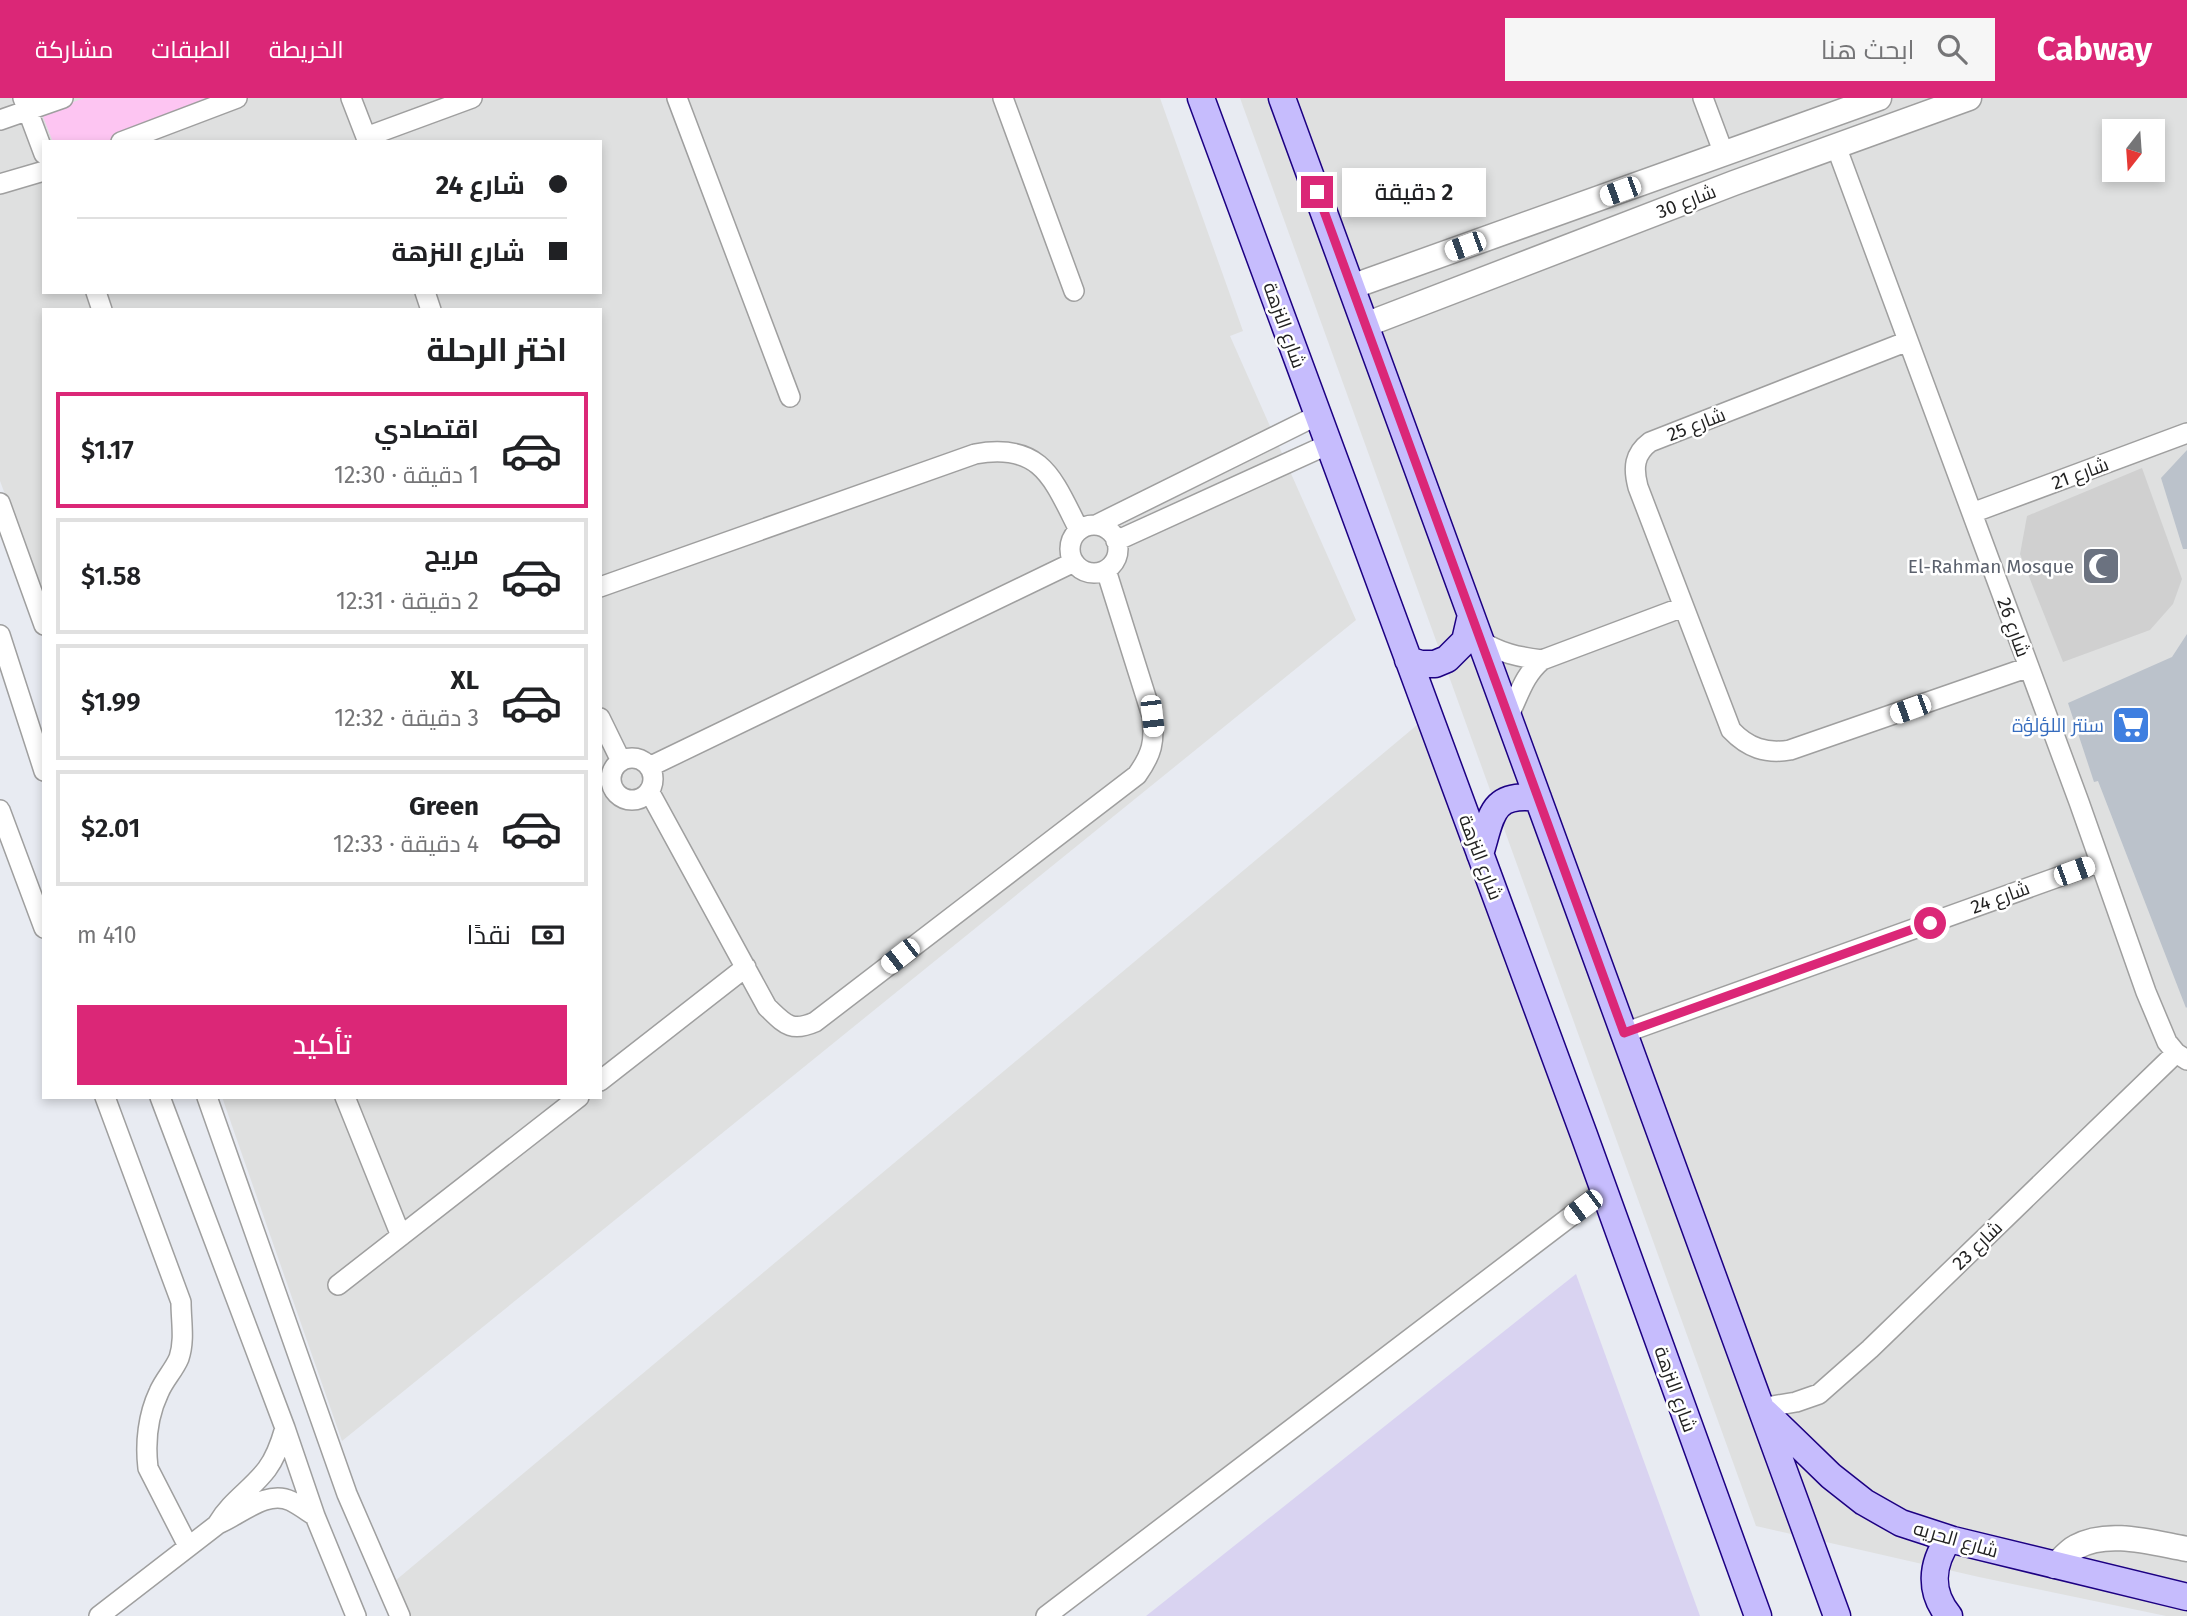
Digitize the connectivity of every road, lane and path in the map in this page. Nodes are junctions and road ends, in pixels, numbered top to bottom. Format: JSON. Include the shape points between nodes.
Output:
{"nodes":[{"id":1,"x":62,"y":98,"type":"edge"},
{"id":2,"x":237,"y":98,"type":"edge"},
{"id":3,"x":351,"y":98,"type":"edge"},
{"id":4,"x":472,"y":98,"type":"edge"},
{"id":5,"x":677,"y":98,"type":"edge"},
{"id":6,"x":1003,"y":98,"type":"edge"},
{"id":7,"x":1201,"y":98,"type":"edge"},
{"id":8,"x":1282,"y":98,"type":"edge"},
{"id":9,"x":1703,"y":98,"type":"edge"},
{"id":10,"x":1879,"y":98,"type":"edge"},
{"id":11,"x":1969,"y":98,"type":"edge"},
{"id":12,"x":25,"y":104,"type":"edge"},
{"id":13,"x":0,"y":121,"type":"edge"},
{"id":14,"x":367,"y":139,"type":"edge"},
{"id":15,"x":126,"y":140,"type":"edge"},
{"id":16,"x":1836,"y":146,"type":"junction"},
{"id":17,"x":42,"y":149,"type":"edge"},
{"id":18,"x":1724,"y":154,"type":"junction"},
{"id":19,"x":42,"y":172,"type":"edge"},
{"id":20,"x":0,"y":184,"type":"edge"},
{"id":21,"x":1413,"y":265,"type":"junction"},
{"id":22,"x":1351,"y":287,"type":"junction"},
{"id":23,"x":1074,"y":291,"type":"dead end"},
{"id":24,"x":1426,"y":301,"type":"junction"},
{"id":25,"x":1365,"y":325,"type":"junction"},
{"id":26,"x":1909,"y":341,"type":"junction"},
{"id":27,"x":790,"y":397,"type":"dead end"},
{"id":28,"x":1318,"y":415,"type":"junction"},
{"id":29,"x":2187,"y":433,"type":"edge"},
{"id":30,"x":1329,"y":444,"type":"junction"},
{"id":31,"x":0,"y":503,"type":"edge"},
{"id":32,"x":1972,"y":513,"type":"junction"},
{"id":33,"x":1088,"y":528,"type":"junction"},
{"id":34,"x":1116,"y":541,"type":"junction"},
{"id":35,"x":1074,"y":562,"type":"junction"},
{"id":36,"x":1106,"y":570,"type":"junction"},
{"id":37,"x":602,"y":586,"type":"edge"},
{"id":38,"x":1683,"y":607,"type":"junction"},
{"id":39,"x":1471,"y":615,"type":"junction"},
{"id":40,"x":42,"y":619,"type":"edge"},
{"id":41,"x":0,"y":635,"type":"edge"},
{"id":42,"x":1480,"y":640,"type":"junction"},
{"id":43,"x":5,"y":659,"type":"edge"},
{"id":44,"x":1408,"y":660,"type":"junction"},
{"id":45,"x":1542,"y":660,"type":"junction"},
{"id":46,"x":2029,"y":667,"type":"junction"},
{"id":47,"x":1508,"y":717,"type":"junction"},
{"id":48,"x":602,"y":722,"type":"edge"},
{"id":49,"x":621,"y":761,"type":"junction"},
{"id":50,"x":42,"y":765,"type":"edge"},
{"id":51,"x":649,"y":767,"type":"junction"},
{"id":52,"x":607,"y":791,"type":"edge"},
{"id":53,"x":649,"y":791,"type":"junction"},
{"id":54,"x":1538,"y":798,"type":"junction"},
{"id":55,"x":0,"y":810,"type":"edge"},
{"id":56,"x":1480,"y":854,"type":"junction"},
{"id":57,"x":2100,"y":862,"type":"junction"},
{"id":58,"x":42,"y":923,"type":"edge"},
{"id":59,"x":746,"y":967,"type":"junction"},
{"id":60,"x":1624,"y":1033,"type":"junction"},
{"id":61,"x":2181,"y":1057,"type":"edge"},
{"id":62,"x":602,"y":1079,"type":"edge"},
{"id":63,"x":107,"y":1099,"type":"edge"},
{"id":64,"x":161,"y":1099,"type":"edge"},
{"id":65,"x":208,"y":1099,"type":"edge"},
{"id":66,"x":346,"y":1099,"type":"edge"},
{"id":67,"x":576,"y":1099,"type":"edge"},
{"id":68,"x":1604,"y":1191,"type":"junction"},
{"id":69,"x":401,"y":1236,"type":"junction"},
{"id":70,"x":338,"y":1285,"type":"dead end"},
{"id":71,"x":1761,"y":1408,"type":"junction"},
{"id":72,"x":285,"y":1428,"type":"junction"},
{"id":73,"x":315,"y":1516,"type":"junction"},
{"id":74,"x":218,"y":1524,"type":"junction"},
{"id":75,"x":1949,"y":1539,"type":"junction"},
{"id":76,"x":188,"y":1546,"type":"junction"},
{"id":77,"x":2187,"y":1549,"type":"edge"},
{"id":78,"x":2055,"y":1566,"type":"junction"},
{"id":79,"x":2187,"y":1597,"type":"edge"},
{"id":80,"x":99,"y":1616,"type":"edge"},
{"id":81,"x":356,"y":1616,"type":"edge"},
{"id":82,"x":400,"y":1616,"type":"edge"},
{"id":83,"x":1046,"y":1616,"type":"edge"},
{"id":84,"x":1758,"y":1616,"type":"edge"},
{"id":85,"x":1837,"y":1616,"type":"edge"},
{"id":86,"x":1949,"y":1616,"type":"edge"}],
"edges":[{"from":1,"to":12,"type":"street"},
{"from":2,"to":15,"type":"street"},
{"from":3,"to":14,"type":"street"},
{"from":4,"to":14,"type":"street"},
{"from":5,"to":27,"type":"street"},
{"from":6,"to":23,"type":"street"},
{"from":7,"to":28,"type":"main road","name":"شارع النزهة"},
{"from":8,"to":22,"type":"main road"},
{"from":9,"to":18,"type":"street"},
{"from":10,"to":18,"type":"street","name":"شارع 30"},
{"from":11,"to":16,"type":"street","name":"شارع 30"},
{"from":12,"to":13,"type":"street"},
{"from":12,"to":17,"type":"street"},
{"from":16,"to":24,"type":"street","name":"شارع 30"},
{"from":16,"to":26,"type":"street","name":"شارع 26"},
{"from":18,"to":21,"type":"street","name":"شارع 30"},
{"from":19,"to":20,"type":"street"},
{"from":21,"to":22,"type":"street","name":"شارع 30"},
{"from":21,"to":24,"type":"street","via":[[1416,284]]},
{"from":22,"to":25,"type":"main road"},
{"from":24,"to":25,"type":"street","name":"شارع 30"},
{"from":25,"to":39,"type":"main road"},
{"from":26,"to":32,"type":"street","name":"شارع 26"},
{"from":26,"to":38,"type":"street","name":"شارع 25","via":[[1644,446],[1634,474]]},
{"from":28,"to":30,"type":"main road","name":"شارع النزهة"},
{"from":28,"to":33,"type":"street"},
{"from":29,"to":32,"type":"street","name":"شارع 21"},
{"from":30,"to":34,"type":"street"},
{"from":30,"to":44,"type":"main road","name":"شارع النزهة"},
{"from":31,"to":40,"type":"street"},
{"from":32,"to":46,"type":"street","name":"شارع 26"},
{"from":33,"to":34,"type":"street","via":[[1112,533]]},
{"from":33,"to":35,"type":"street","via":[[1073,537],[1070,554]]},
{"from":33,"to":37,"type":"street","via":[[1037,463],[1018,453],[996,450]]},
{"from":34,"to":36,"type":"street","via":[[1116,557]]},
{"from":35,"to":36,"type":"street","via":[[1088,572]]},
{"from":35,"to":51,"type":"street"},
{"from":36,"to":59,"type":"street","via":[[1152,716],[1151,752],[1137,775],[815,1022],[795,1027],[784,1024],[767,1007]]},
{"from":38,"to":45,"type":"street"},
{"from":38,"to":46,"type":"street","name":"شارع 25","via":[[1731,730],[1765,751],[1815,743]]},
{"from":39,"to":42,"type":"main road"},
{"from":39,"to":44,"type":"main road","via":[[1465,641],[1447,659],[1435,664]]},
{"from":41,"to":43,"type":"street"},
{"from":42,"to":45,"type":"street","via":[[1509,654]]},
{"from":42,"to":47,"type":"main road"},
{"from":43,"to":50,"type":"street"},
{"from":44,"to":56,"type":"main road","name":"شارع النزهة"},
{"from":45,"to":47,"type":"street","via":[[1527,675]]},
{"from":46,"to":57,"type":"street","name":"شارع 26"},
{"from":47,"to":54,"type":"main road"},
{"from":48,"to":49,"type":"street"},
{"from":49,"to":51,"type":"street","via":[[636,759]]},
{"from":49,"to":52,"type":"street"},
{"from":51,"to":53,"type":"street","via":[[653,779]]},
{"from":52,"to":53,"type":"street","via":[[630,800]]},
{"from":53,"to":59,"type":"street"},
{"from":54,"to":56,"type":"main road","via":[[1513,797],[1496,808]]},
{"from":54,"to":60,"type":"main road"},
{"from":55,"to":58,"type":"street"},
{"from":56,"to":68,"type":"main road","name":"شارع النزهة"},
{"from":57,"to":60,"type":"street","name":"شارع 24"},
{"from":57,"to":61,"type":"street","name":"شارع 26","via":[[2146,992],[2167,1042]]},
{"from":59,"to":62,"type":"street"},
{"from":60,"to":71,"type":"main road"},
{"from":61,"to":71,"type":"street","name":"شارع 23","via":[[1819,1394]]},
{"from":63,"to":76,"type":"street","via":[[181,1303],[180,1351],[155,1402],[147,1459]]},
{"from":64,"to":72,"type":"street"},
{"from":65,"to":82,"type":"street","via":[[347,1494]]},
{"from":66,"to":69,"type":"street"},
{"from":67,"to":69,"type":"street"},
{"from":68,"to":83,"type":"street"},
{"from":68,"to":84,"type":"main road","name":"شارع النزهة"},
{"from":69,"to":70,"type":"street"},
{"from":71,"to":75,"type":"main road","name":"شارع الحريه","via":[[1864,1502],[1901,1522]]},
{"from":71,"to":85,"type":"main road"},
{"from":72,"to":73,"type":"street"},
{"from":72,"to":74,"type":"street","via":[[269,1467],[232,1503]]},
{"from":73,"to":74,"type":"street","via":[[289,1499],[276,1497]]},
{"from":73,"to":81,"type":"street"},
{"from":74,"to":76,"type":"street"},
{"from":75,"to":78,"type":"main road","name":"شارع الحريه"},
{"from":75,"to":86,"type":"main road","via":[[1934,1576],[1935,1590]]},
{"from":76,"to":80,"type":"street"},
{"from":77,"to":78,"type":"street","via":[[2117,1539],[2096,1541],[2076,1547]]},
{"from":78,"to":79,"type":"main road","name":"شارع الحريه"}]}
